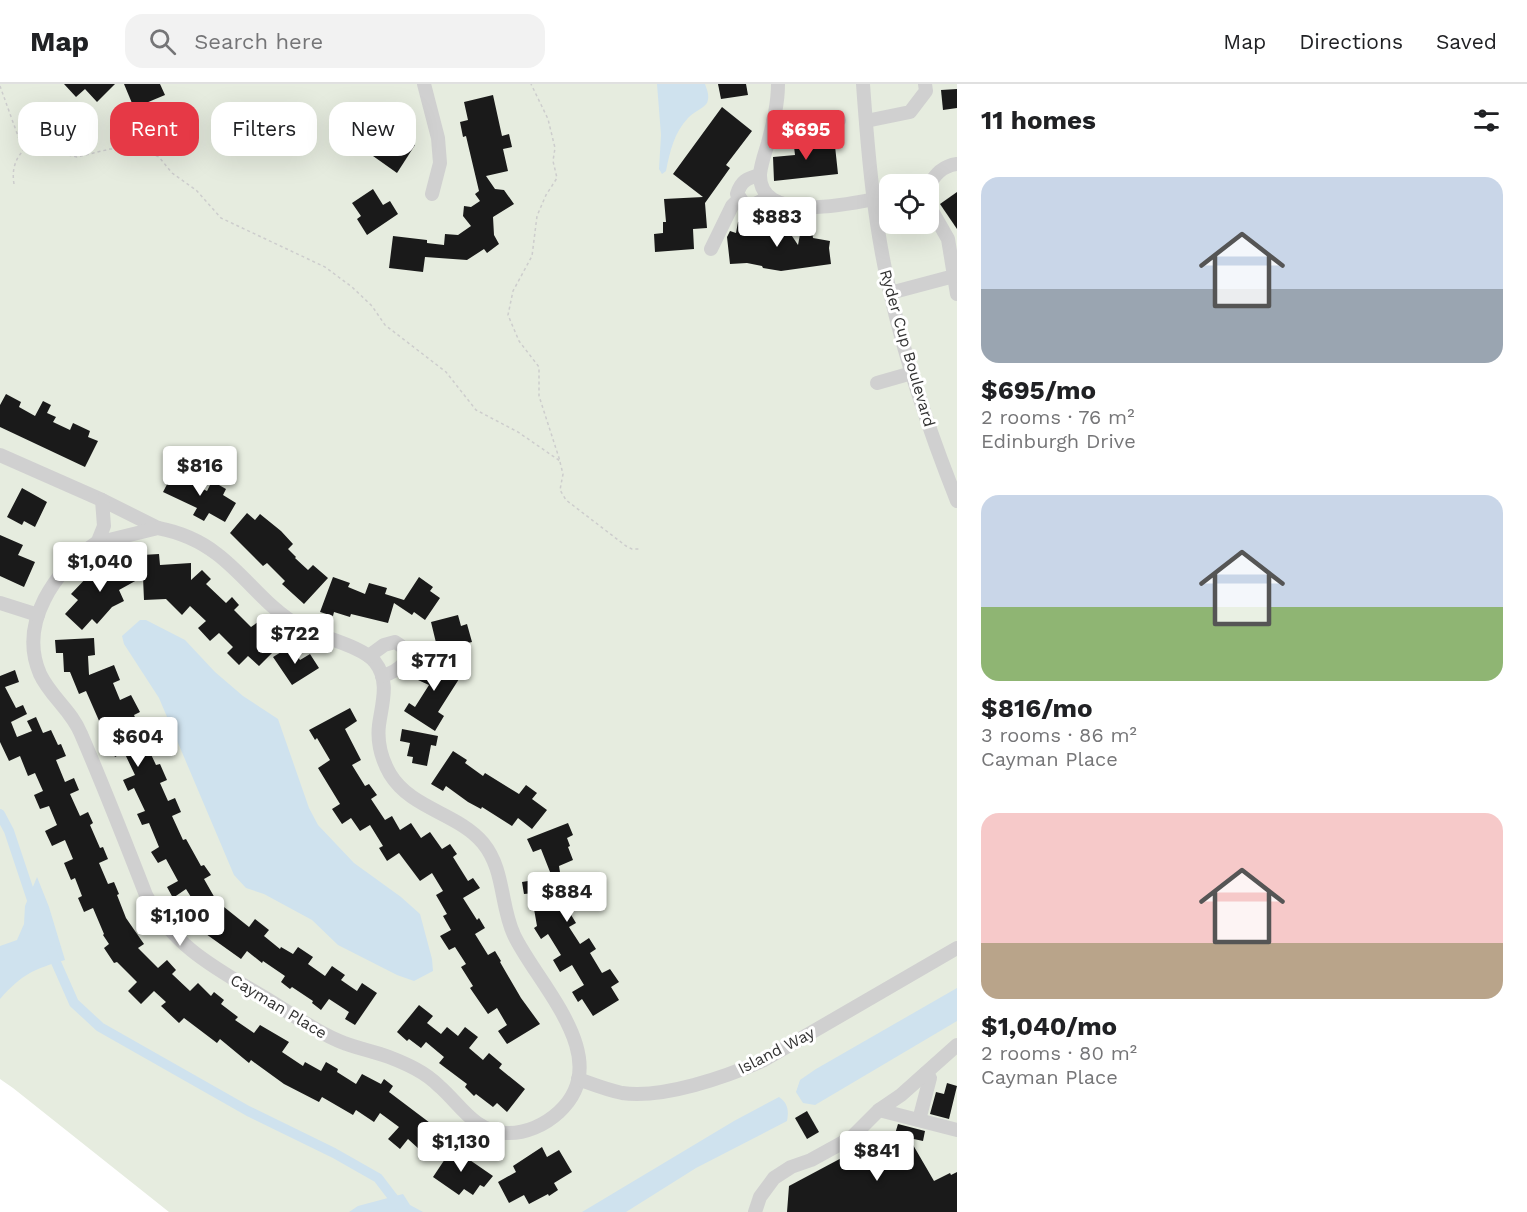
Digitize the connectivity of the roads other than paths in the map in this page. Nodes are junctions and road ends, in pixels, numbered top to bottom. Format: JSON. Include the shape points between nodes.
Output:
{"nodes":[{"id":1,"x":424,"y":84,"type":"edge"},
{"id":2,"x":778,"y":84,"type":"edge"},
{"id":3,"x":863,"y":84,"type":"edge"},
{"id":4,"x":925,"y":84,"type":"edge"},
{"id":5,"x":773,"y":120,"type":"junction"},
{"id":6,"x":838,"y":120,"type":"dead end"},
{"id":7,"x":866,"y":121,"type":"junction"},
{"id":8,"x":957,"y":164,"type":"edge"},
{"id":9,"x":937,"y":174,"type":"edge"},
{"id":10,"x":760,"y":175,"type":"junction"},
{"id":11,"x":432,"y":194,"type":"dead end"},
{"id":12,"x":769,"y":197,"type":"junction"},
{"id":13,"x":740,"y":198,"type":"junction"},
{"id":14,"x":873,"y":199,"type":"junction"},
{"id":15,"x":939,"y":223,"type":"edge"},
{"id":16,"x":711,"y":249,"type":"dead end"},
{"id":17,"x":954,"y":276,"type":"junction"},
{"id":18,"x":890,"y":292,"type":"junction"},
{"id":19,"x":957,"y":294,"type":"edge"},
{"id":20,"x":912,"y":373,"type":"junction"},
{"id":21,"x":877,"y":383,"type":"dead end"},
{"id":22,"x":0,"y":455,"type":"edge"},
{"id":23,"x":102,"y":500,"type":"junction"},
{"id":24,"x":957,"y":501,"type":"edge"},
{"id":25,"x":158,"y":528,"type":"junction"},
{"id":26,"x":98,"y":541,"type":"junction"},
{"id":27,"x":0,"y":603,"type":"edge"},
{"id":28,"x":38,"y":615,"type":"junction"},
{"id":29,"x":369,"y":656,"type":"junction"},
{"id":30,"x":382,"y":676,"type":"junction"},
{"id":31,"x":957,"y":948,"type":"edge"},
{"id":32,"x":954,"y":1050,"type":"edge"},
{"id":33,"x":926,"y":1073,"type":"junction"},
{"id":34,"x":578,"y":1079,"type":"junction"},
{"id":35,"x":879,"y":1110,"type":"junction"},
{"id":36,"x":919,"y":1120,"type":"junction"},
{"id":37,"x":957,"y":1130,"type":"edge"},
{"id":38,"x":755,"y":1212,"type":"edge"}],
"edges":[{"from":1,"to":11,"type":"street","via":[[441,164]]},
{"from":2,"to":5,"type":"street"},
{"from":3,"to":7,"type":"street","name":"Ryder Cup Boulevard"},
{"from":4,"to":7,"type":"street","via":[[926,91],[910,112]]},
{"from":5,"to":6,"type":"street"},
{"from":5,"to":10,"type":"street"},
{"from":7,"to":14,"type":"street","name":"Ryder Cup Boulevard"},
{"from":8,"to":9,"type":"street"},
{"from":10,"to":12,"type":"street"},
{"from":10,"to":13,"type":"street","via":[[740,183]]},
{"from":12,"to":13,"type":"street","via":[[749,207]]},
{"from":12,"to":14,"type":"street","via":[[781,205],[806,206],[835,206]]},
{"from":13,"to":16,"type":"street"},
{"from":14,"to":18,"type":"street","name":"Ryder Cup Boulevard"},
{"from":15,"to":17,"type":"street","via":[[948,239]]},
{"from":17,"to":18,"type":"street"},
{"from":17,"to":19,"type":"street"},
{"from":18,"to":20,"type":"street","name":"Ryder Cup Boulevard"},
{"from":20,"to":21,"type":"street"},
{"from":20,"to":24,"type":"street","name":"Ryder Cup Boulevard"},
{"from":22,"to":23,"type":"street"},
{"from":23,"to":25,"type":"street"},
{"from":23,"to":26,"type":"street","via":[[104,526]]},
{"from":25,"to":26,"type":"street","name":"Cayman Place"},
{"from":25,"to":29,"type":"street","name":"Cayman Place","via":[[174,531],[219,555],[279,613],[297,625]]},
{"from":26,"to":28,"type":"street","name":"Cayman Place","via":[[58,577]]},
{"from":27,"to":28,"type":"street"},
{"from":28,"to":34,"type":"street","name":"Cayman Place","via":[[34,643],[41,676],[80,731],[146,895],[168,930],[188,948],[316,1031],[424,1074],[488,1130],[518,1132],[544,1123],[569,1101]]},
{"from":29,"to":30,"type":"street"},
{"from":29,"to":30,"type":"street","via":[[384,645],[401,645],[406,661],[402,668]]},
{"from":30,"to":34,"type":"street","name":"Cayman Place","via":[[384,696],[379,734],[386,767],[407,794],[471,832],[487,849],[501,880],[516,939],[574,1034]]},
{"from":31,"to":34,"type":"street","name":"Island Way","via":[[764,1060],[736,1071],[675,1090],[640,1094],[605,1089]]},
{"from":32,"to":33,"type":"street"},
{"from":33,"to":35,"type":"street"},
{"from":33,"to":36,"type":"street","via":[[930,1078]]},
{"from":35,"to":36,"type":"street"},
{"from":35,"to":38,"type":"street","via":[[850,1138],[774,1178]]},
{"from":36,"to":37,"type":"street"}]}
